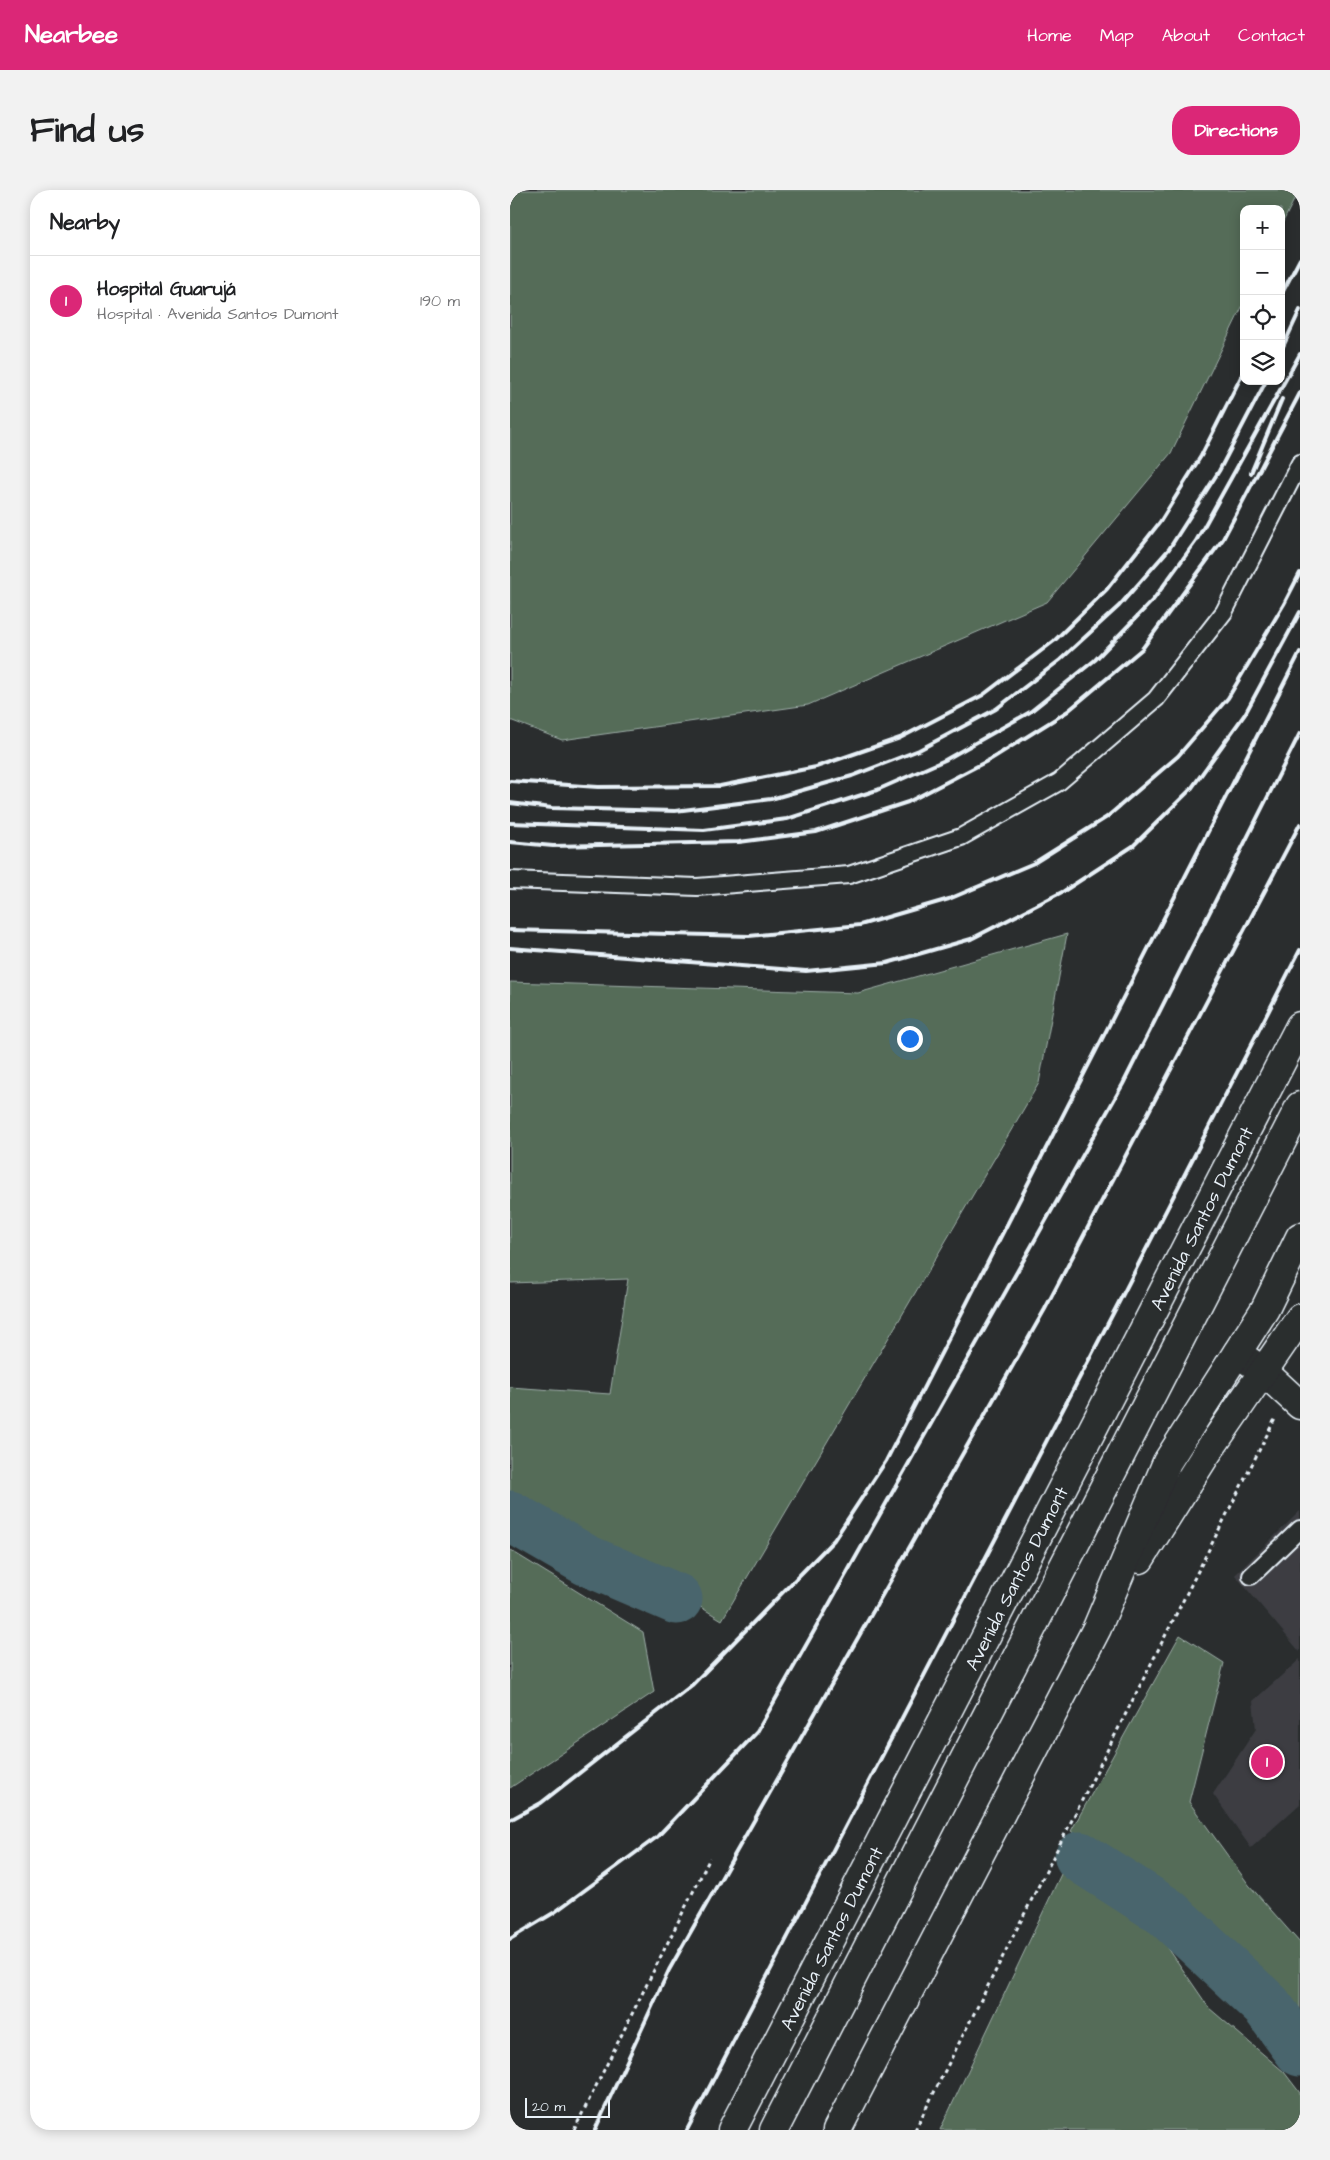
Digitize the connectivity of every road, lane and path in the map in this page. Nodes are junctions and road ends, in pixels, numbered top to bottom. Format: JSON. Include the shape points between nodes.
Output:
{"nodes":[{"id":1,"x":1300,"y":463,"type":"edge"},
{"id":2,"x":510,"y":880,"type":"edge"},
{"id":3,"x":1300,"y":1026,"type":"edge"},
{"id":4,"x":1300,"y":1106,"type":"edge"},
{"id":5,"x":1300,"y":1237,"type":"edge"},
{"id":6,"x":1300,"y":1318,"type":"edge"},
{"id":7,"x":1237,"y":1353,"type":"junction"},
{"id":8,"x":1263,"y":1372,"type":"junction"},
{"id":9,"x":1294,"y":1399,"type":"edge"},
{"id":10,"x":1300,"y":1529,"type":"edge"},
{"id":11,"x":1251,"y":1576,"type":"dead end"},
{"id":12,"x":1096,"y":1628,"type":"junction"},
{"id":13,"x":710,"y":1858,"type":"dead end"},
{"id":14,"x":574,"y":2130,"type":"edge"},
{"id":15,"x":732,"y":2130,"type":"edge"},
{"id":16,"x":774,"y":2130,"type":"edge"},
{"id":17,"x":837,"y":2130,"type":"edge"},
{"id":18,"x":915,"y":2130,"type":"edge"}],
"edges":[{"from":1,"to":2,"type":"lane","via":[[1224,612],[1156,698],[1059,782],[961,837],[849,875],[697,887]]},
{"from":3,"to":15,"type":"main road","name":"Avenida Santos Dumont"},
{"from":4,"to":16,"type":"main road","name":"Avenida Santos Dumont"},
{"from":5,"to":7,"type":"main road","via":[[1265,1309]]},
{"from":6,"to":8,"type":"main road"},
{"from":7,"to":8,"type":"main road"},
{"from":7,"to":12,"type":"main road","via":[[1167,1462]]},
{"from":8,"to":9,"type":"main road"},
{"from":8,"to":12,"type":"main road","via":[[1205,1456]]},
{"from":9,"to":18,"type":"path"},
{"from":10,"to":11,"type":"lane"},
{"from":12,"to":17,"type":"main road"},
{"from":13,"to":14,"type":"path"}]}
